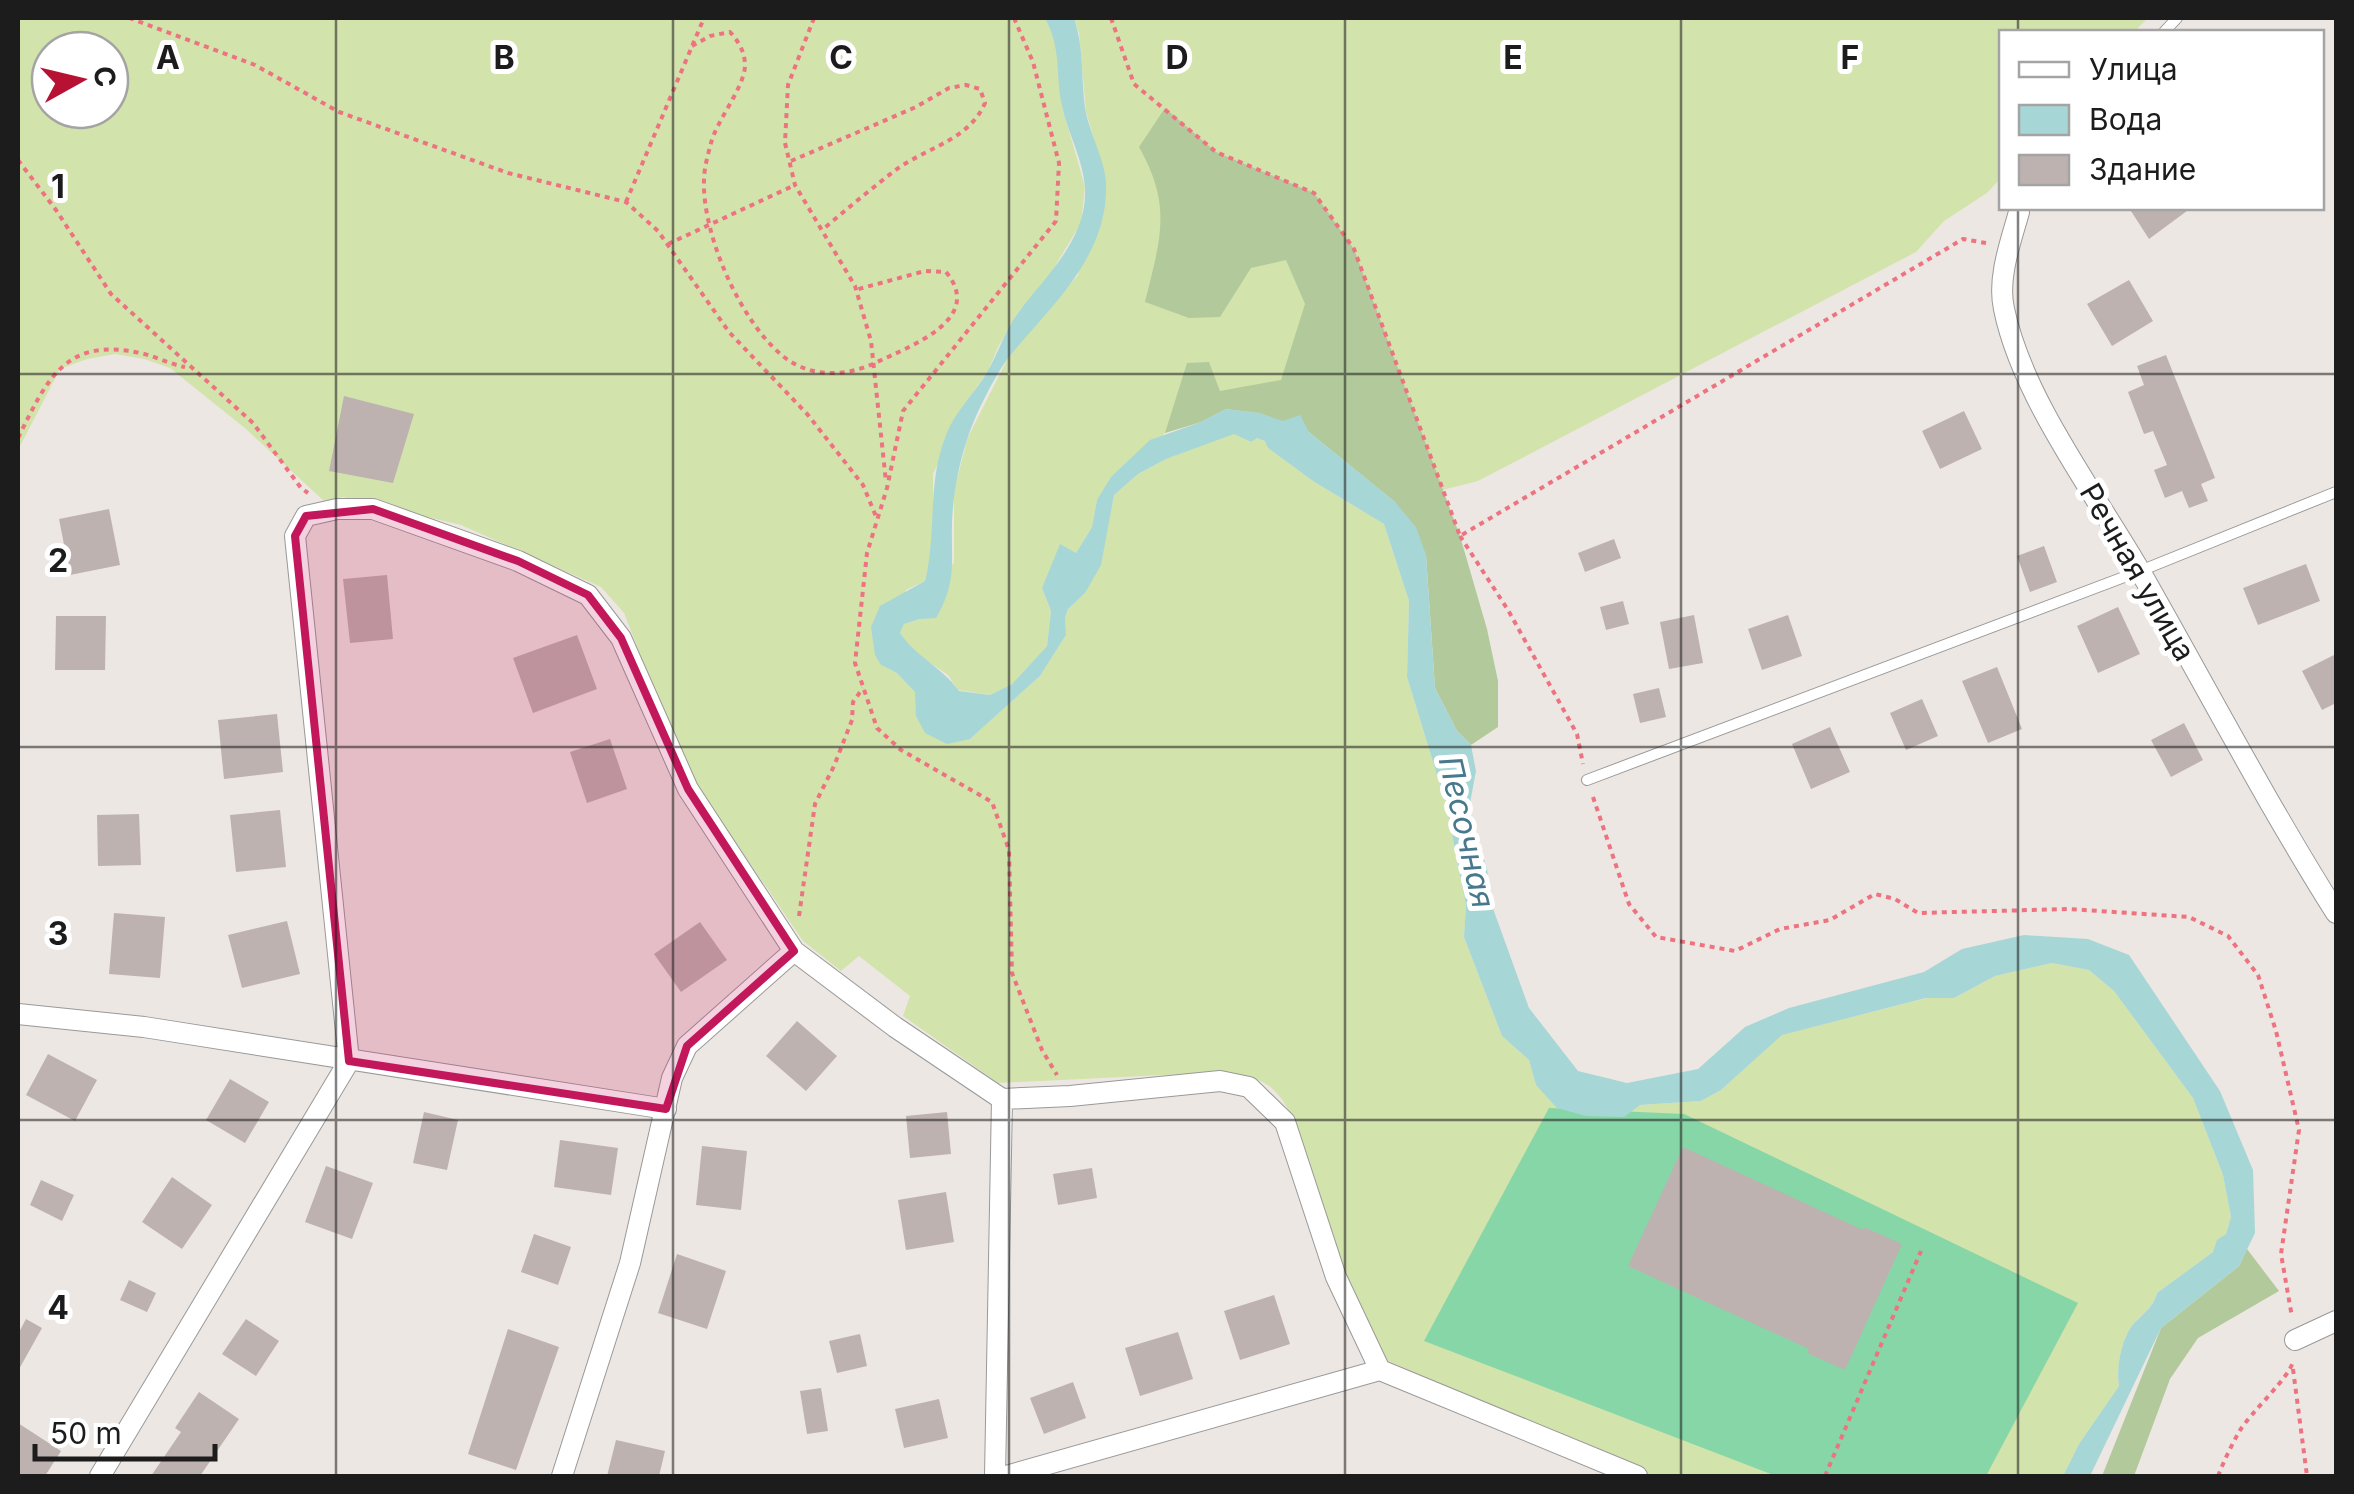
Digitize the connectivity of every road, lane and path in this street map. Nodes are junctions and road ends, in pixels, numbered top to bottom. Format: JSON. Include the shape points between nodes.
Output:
{"nodes":[{"id":1,"x":129,"y":18,"type":"edge"},
{"id":2,"x":704,"y":18,"type":"edge"},
{"id":3,"x":814,"y":18,"type":"edge"},
{"id":4,"x":1014,"y":18,"type":"edge"},
{"id":5,"x":1111,"y":18,"type":"edge"},
{"id":6,"x":692,"y":46,"type":"junction"},
{"id":7,"x":18,"y":160,"type":"edge"},
{"id":8,"x":790,"y":162,"type":"junction"},
{"id":9,"x":795,"y":185,"type":"junction"},
{"id":10,"x":626,"y":202,"type":"junction"},
{"id":11,"x":2020,"y":210,"type":"edge"},
{"id":12,"x":710,"y":225,"type":"junction"},
{"id":13,"x":822,"y":230,"type":"junction"},
{"id":14,"x":668,"y":244,"type":"junction"},
{"id":15,"x":2010,"y":247,"type":"junction"},
{"id":16,"x":856,"y":290,"type":"junction"},
{"id":17,"x":874,"y":364,"type":"junction"},
{"id":18,"x":190,"y":368,"type":"junction"},
{"id":19,"x":18,"y":438,"type":"edge"},
{"id":20,"x":886,"y":488,"type":"junction"},
{"id":21,"x":2336,"y":492,"type":"edge"},
{"id":22,"x":337,"y":509,"type":"junction"},
{"id":23,"x":877,"y":519,"type":"junction"},
{"id":24,"x":1460,"y":536,"type":"junction"},
{"id":25,"x":2140,"y":571,"type":"junction"},
{"id":26,"x":864,"y":688,"type":"junction"},
{"id":27,"x":1587,"y":780,"type":"junction"},
{"id":28,"x":2336,"y":914,"type":"edge"},
{"id":29,"x":794,"y":950,"type":"junction"},
{"id":30,"x":18,"y":1014,"type":"edge"},
{"id":31,"x":349,"y":1061,"type":"junction"},
{"id":32,"x":1070,"y":1096,"type":"junction"},
{"id":33,"x":1002,"y":1099,"type":"junction"},
{"id":34,"x":666,"y":1108,"type":"junction"},
{"id":35,"x":1921,"y":1251,"type":"dead end"},
{"id":36,"x":2336,"y":1321,"type":"edge"},
{"id":37,"x":2295,"y":1340,"type":"junction"},
{"id":38,"x":2293,"y":1368,"type":"junction"},
{"id":39,"x":1380,"y":1370,"type":"junction"},
{"id":40,"x":100,"y":1476,"type":"edge"},
{"id":41,"x":562,"y":1476,"type":"edge"},
{"id":42,"x":996,"y":1476,"type":"edge"},
{"id":43,"x":1006,"y":1476,"type":"edge"},
{"id":44,"x":1637,"y":1476,"type":"edge"},
{"id":45,"x":1825,"y":1476,"type":"edge"},
{"id":46,"x":2218,"y":1476,"type":"edge"},
{"id":47,"x":2307,"y":1476,"type":"edge"}],
"edges":[{"from":1,"to":10,"type":"path","via":[[255,65],[339,112],[508,173]]},
{"from":2,"to":6,"type":"path"},
{"from":3,"to":8,"type":"path","via":[[788,85]]},
{"from":4,"to":20,"type":"path","via":[[1034,62],[1059,163],[1056,221],[903,410]]},
{"from":5,"to":24,"type":"path","via":[[1134,84],[1216,152],[1314,194],[1354,249]]},
{"from":6,"to":10,"type":"path"},
{"from":6,"to":12,"type":"path","via":[[730,32],[745,68],[712,139],[704,180]]},
{"from":7,"to":18,"type":"path","via":[[111,294]]},
{"from":8,"to":9,"type":"path"},
{"from":8,"to":13,"type":"path","via":[[950,88],[980,89],[985,103],[978,120],[901,166]]},
{"from":9,"to":12,"type":"path"},
{"from":9,"to":13,"type":"path"},
{"from":10,"to":14,"type":"path"},
{"from":11,"to":15,"type":"street","name":"Речная улица"},
{"from":12,"to":14,"type":"path"},
{"from":12,"to":17,"type":"path","via":[[745,313],[769,345],[797,367],[832,374]]},
{"from":13,"to":16,"type":"path"},
{"from":14,"to":23,"type":"path","via":[[729,332],[863,485]]},
{"from":15,"to":24,"type":"path","via":[[1963,239]]},
{"from":15,"to":25,"type":"street","name":"Речная улица","via":[[2003,306],[2034,393]]},
{"from":16,"to":17,"type":"path"},
{"from":16,"to":17,"type":"path","via":[[925,270],[946,272],[955,283],[957,303],[947,324]]},
{"from":17,"to":20,"type":"path"},
{"from":18,"to":19,"type":"path","via":[[140,352],[82,356],[59,366],[43,386]]},
{"from":18,"to":22,"type":"path","via":[[253,423],[300,488]]},
{"from":20,"to":23,"type":"path"},
{"from":21,"to":25,"type":"lane"},
{"from":22,"to":29,"type":"street","via":[[374,509],[518,561],[588,595],[621,638],[688,789]]},
{"from":22,"to":31,"type":"street","via":[[306,516],[295,536]]},
{"from":23,"to":26,"type":"path","via":[[854,663]]},
{"from":24,"to":27,"type":"path","via":[[1576,734]]},
{"from":25,"to":27,"type":"lane"},
{"from":25,"to":28,"type":"street","name":"Речная улица"},
{"from":26,"to":29,"type":"path","via":[[815,804]]},
{"from":26,"to":32,"type":"path","via":[[877,728],[901,750],[992,802],[1009,850],[1012,973],[1042,1050]]},
{"from":27,"to":37,"type":"path","via":[[1629,904],[1656,938],[1735,951],[1780,929],[1830,920],[1875,894],[1918,914],[2069,909],[2190,917],[2228,936],[2258,976],[2299,1130],[2282,1254]]},
{"from":29,"to":33,"type":"street"},
{"from":29,"to":34,"type":"street","via":[[687,1046]]},
{"from":30,"to":31,"type":"street"},
{"from":31,"to":34,"type":"street"},
{"from":31,"to":40,"type":"street"},
{"from":32,"to":33,"type":"street"},
{"from":32,"to":39,"type":"street","via":[[1220,1081],[1250,1087],[1285,1122],[1336,1277]]},
{"from":33,"to":42,"type":"street"},
{"from":34,"to":41,"type":"street","via":[[630,1263]]},
{"from":35,"to":45,"type":"path"},
{"from":36,"to":37,"type":"street"},
{"from":37,"to":38,"type":"path"},
{"from":38,"to":46,"type":"path","via":[[2239,1431]]},
{"from":38,"to":47,"type":"path"},
{"from":39,"to":43,"type":"street"},
{"from":39,"to":44,"type":"street"}]}
